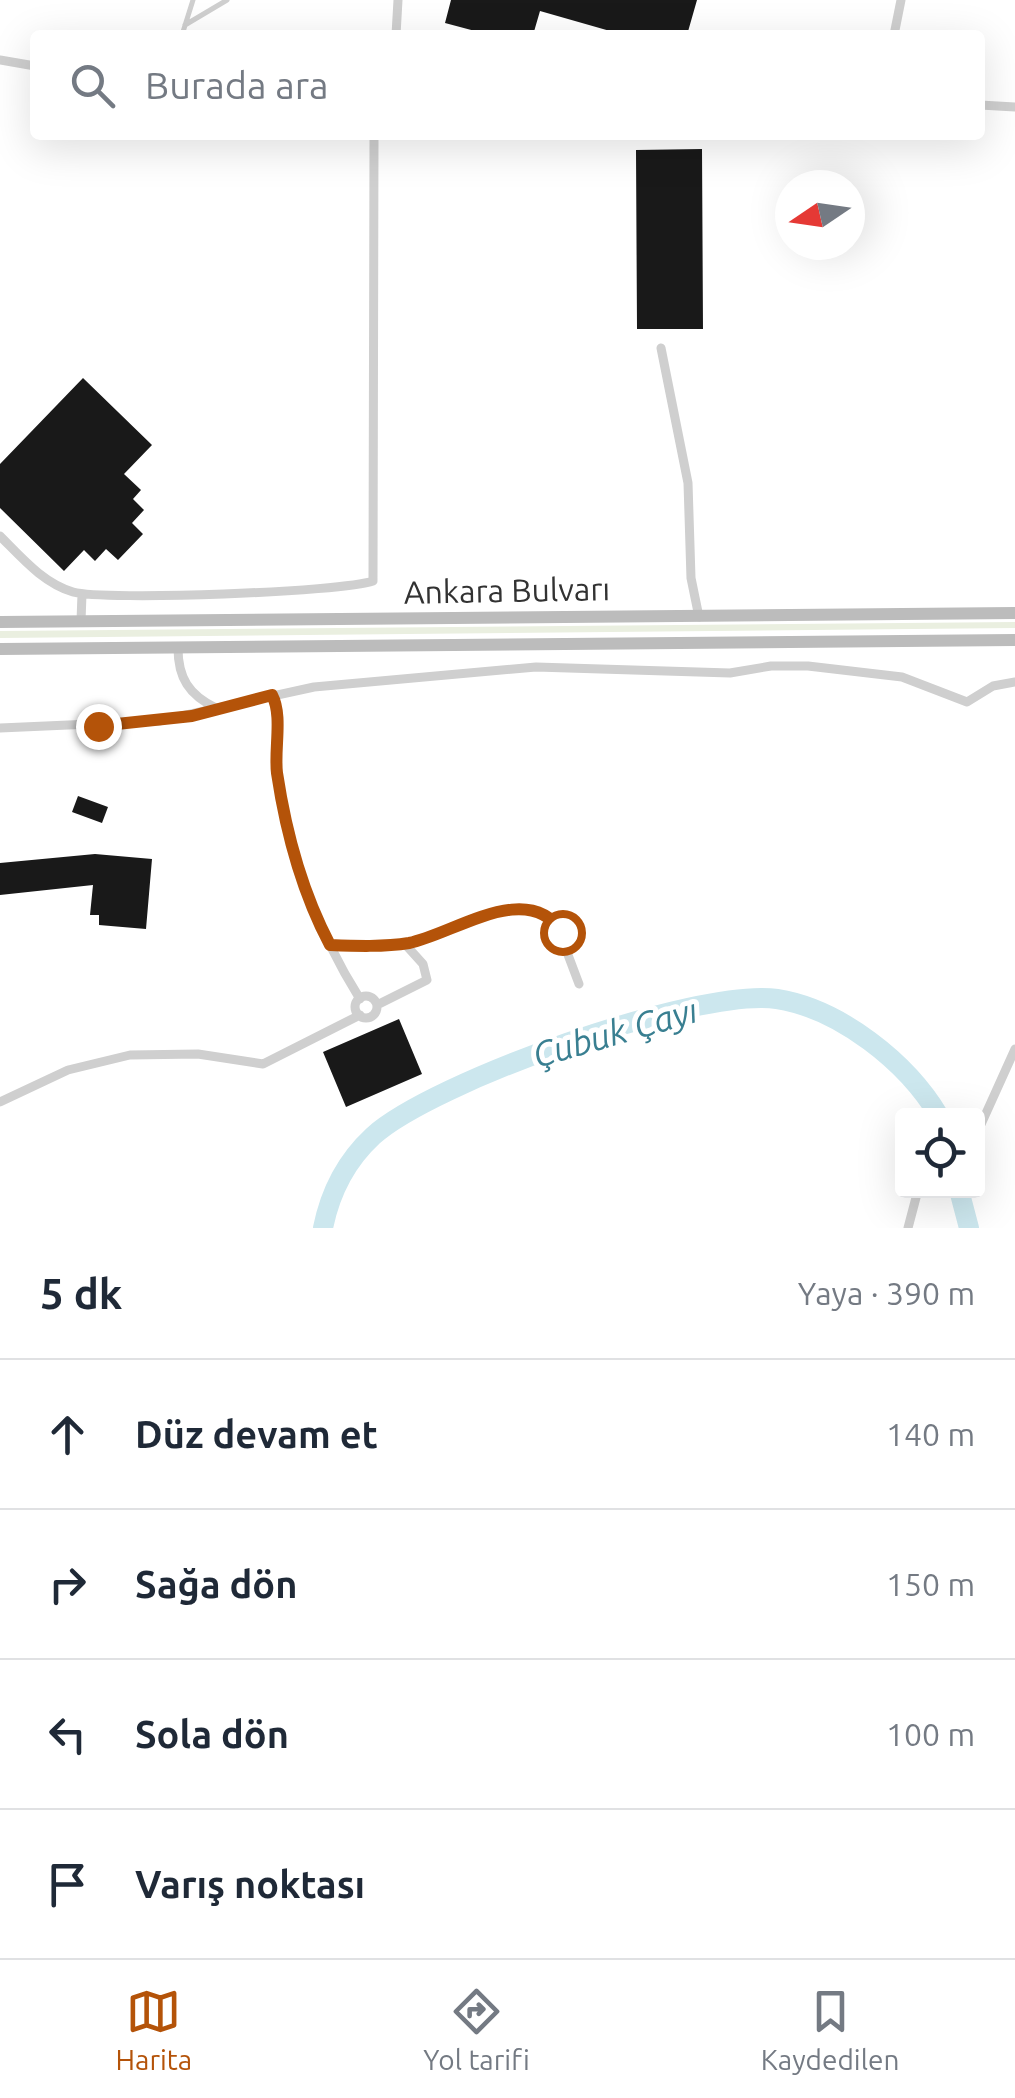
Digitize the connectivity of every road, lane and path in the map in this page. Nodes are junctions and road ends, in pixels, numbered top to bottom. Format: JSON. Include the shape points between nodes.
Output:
{"nodes":[{"id":1,"x":192,"y":0,"type":"edge"},
{"id":2,"x":227,"y":0,"type":"edge"},
{"id":3,"x":398,"y":0,"type":"edge"},
{"id":4,"x":901,"y":0,"type":"edge"},
{"id":5,"x":185,"y":25,"type":"junction"},
{"id":6,"x":184,"y":30,"type":"edge"},
{"id":7,"x":396,"y":30,"type":"edge"},
{"id":8,"x":895,"y":30,"type":"edge"},
{"id":9,"x":0,"y":60,"type":"edge"},
{"id":10,"x":30,"y":65,"type":"edge"},
{"id":11,"x":985,"y":105,"type":"edge"},
{"id":12,"x":1015,"y":107,"type":"edge"},
{"id":13,"x":374,"y":140,"type":"edge"},
{"id":14,"x":660,"y":348,"type":"dead end"},
{"id":15,"x":0,"y":536,"type":"edge"},
{"id":16,"x":82,"y":594,"type":"junction"},
{"id":17,"x":1015,"y":613,"type":"edge"},
{"id":18,"x":698,"y":617,"type":"junction"},
{"id":19,"x":81,"y":621,"type":"junction"},
{"id":20,"x":0,"y":622,"type":"edge"},
{"id":21,"x":1015,"y":640,"type":"edge"},
{"id":22,"x":178,"y":648,"type":"junction"},
{"id":23,"x":0,"y":649,"type":"edge"},
{"id":24,"x":1015,"y":682,"type":"edge"},
{"id":25,"x":272,"y":695,"type":"junction"},
{"id":26,"x":216,"y":708,"type":"junction"},
{"id":27,"x":0,"y":728,"type":"edge"},
{"id":28,"x":404,"y":944,"type":"junction"},
{"id":29,"x":330,"y":945,"type":"junction"},
{"id":30,"x":579,"y":984,"type":"dead end"},
{"id":31,"x":360,"y":998,"type":"junction"},
{"id":32,"x":376,"y":1005,"type":"junction"},
{"id":33,"x":360,"y":1015,"type":"junction"},
{"id":34,"x":1015,"y":1049,"type":"edge"},
{"id":35,"x":0,"y":1102,"type":"edge"},
{"id":36,"x":985,"y":1115,"type":"edge"},
{"id":37,"x":916,"y":1198,"type":"edge"},
{"id":38,"x":908,"y":1228,"type":"edge"}],
"edges":[{"from":1,"to":5,"type":"lane"},
{"from":2,"to":5,"type":"lane"},
{"from":3,"to":7,"type":"street"},
{"from":4,"to":8,"type":"street"},
{"from":5,"to":6,"type":"lane"},
{"from":9,"to":10,"type":"street"},
{"from":11,"to":12,"type":"street"},
{"from":13,"to":16,"type":"street","via":[[374,581],[199,594]]},
{"from":14,"to":18,"type":"street","via":[[688,483]]},
{"from":15,"to":16,"type":"street","via":[[45,579]]},
{"from":16,"to":19,"type":"street"},
{"from":17,"to":18,"type":"main road","name":"Ankara Bulvarı"},
{"from":18,"to":19,"type":"main road","name":"Ankara Bulvarı"},
{"from":19,"to":20,"type":"main road","name":"Ankara Bulvarı"},
{"from":21,"to":22,"type":"main road","name":"Ankara Bulvarı"},
{"from":22,"to":23,"type":"main road","name":"Ankara Bulvarı"},
{"from":22,"to":26,"type":"street","via":[[188,689]]},
{"from":24,"to":25,"type":"street","via":[[967,702],[902,677],[808,666],[730,673],[536,667],[369,679]]},
{"from":25,"to":26,"type":"street"},
{"from":25,"to":29,"type":"street","via":[[290,835]]},
{"from":26,"to":27,"type":"street","via":[[98,726]]},
{"from":28,"to":29,"type":"street"},
{"from":28,"to":30,"type":"street","via":[[499,913],[539,911],[562,932]]},
{"from":28,"to":32,"type":"street","via":[[423,964],[427,980]]},
{"from":29,"to":31,"type":"street"},
{"from":31,"to":32,"type":"street"},
{"from":31,"to":33,"type":"street"},
{"from":32,"to":33,"type":"street","via":[[373,1016]]},
{"from":33,"to":35,"type":"street","via":[[263,1064],[198,1054],[130,1055],[68,1070]]},
{"from":34,"to":36,"type":"street"},
{"from":37,"to":38,"type":"street"}]}
